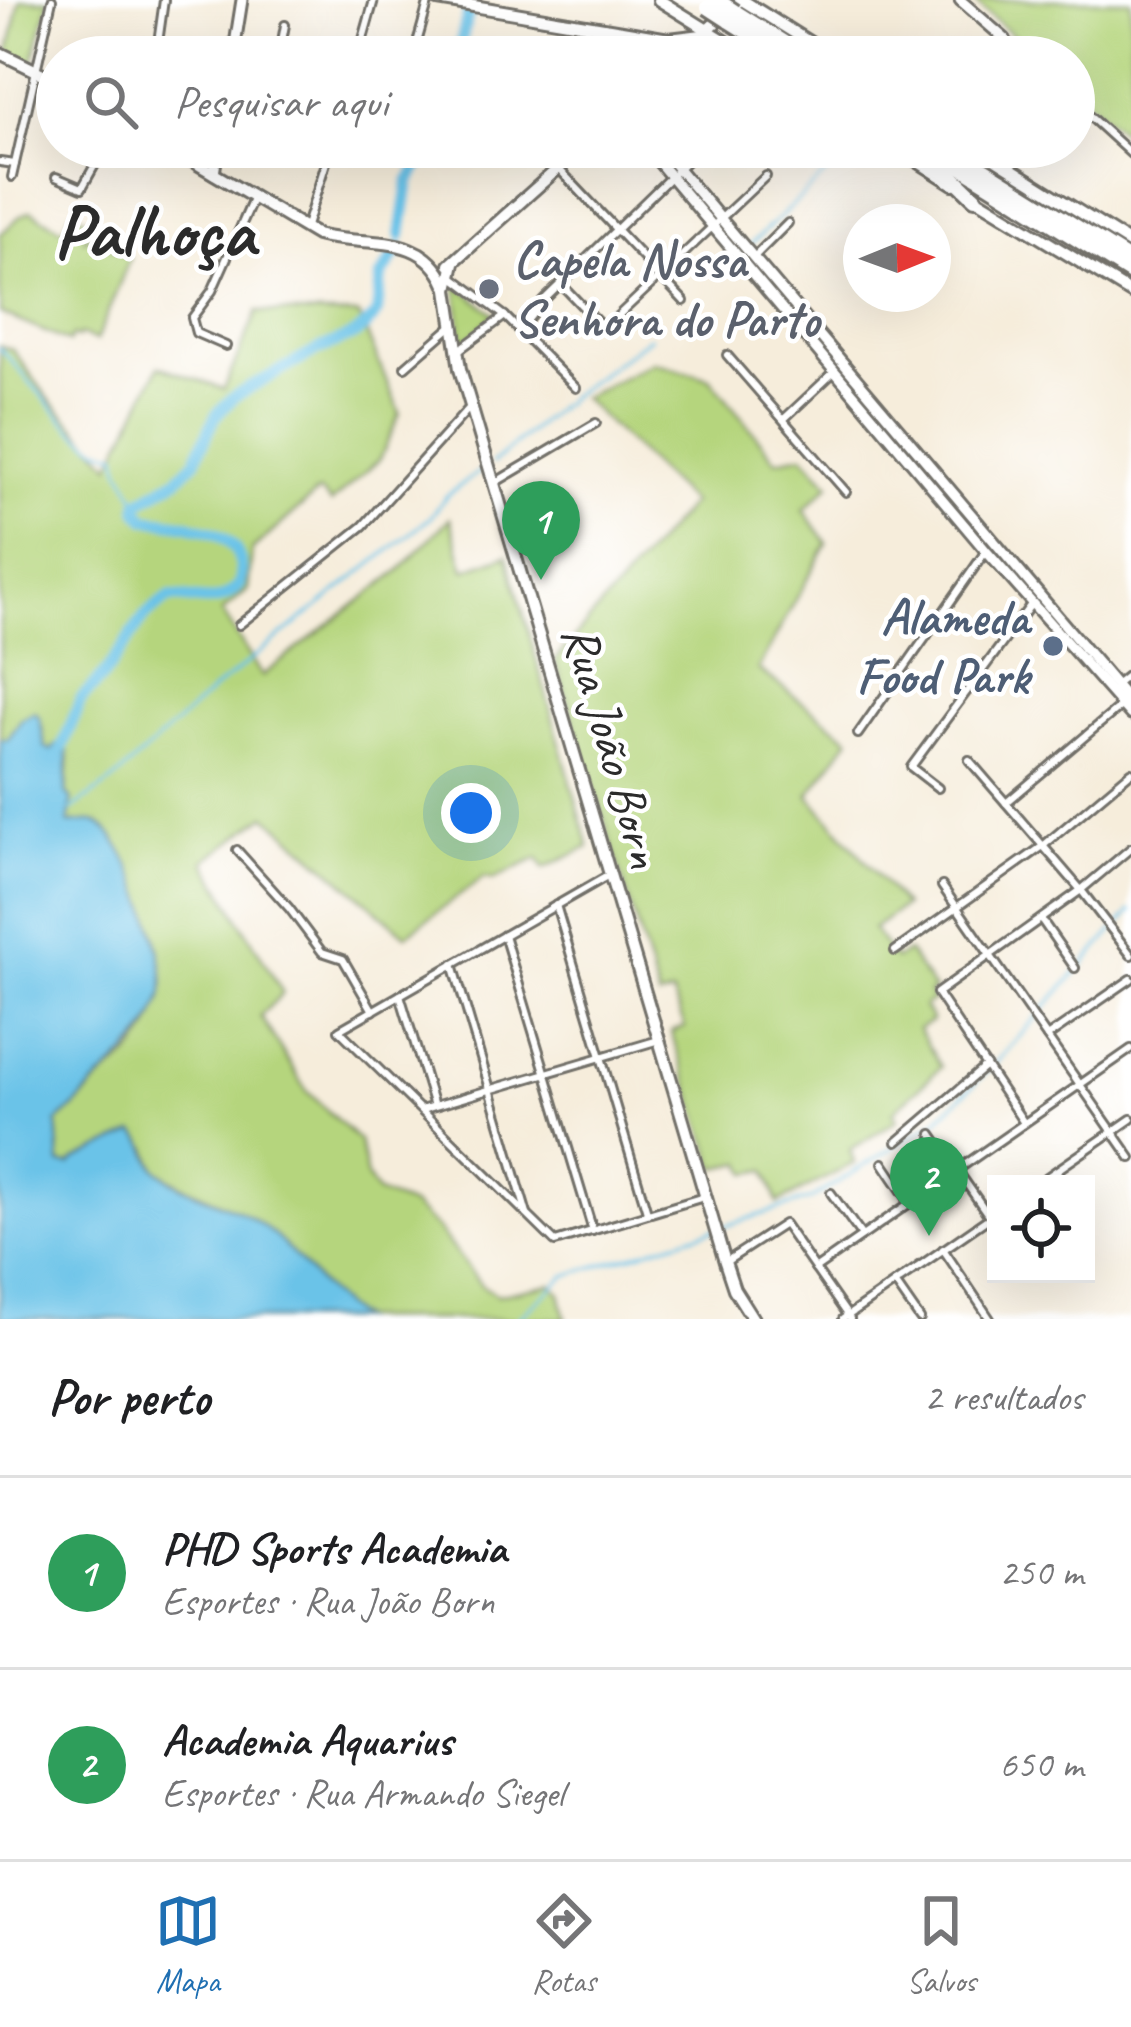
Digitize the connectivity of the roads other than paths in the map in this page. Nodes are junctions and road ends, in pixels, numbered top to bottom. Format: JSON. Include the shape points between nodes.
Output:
{"nodes":[{"id":1,"x":52,"y":0,"type":"edge"},
{"id":2,"x":164,"y":0,"type":"edge"},
{"id":3,"x":242,"y":0,"type":"edge"},
{"id":4,"x":374,"y":0,"type":"edge"},
{"id":5,"x":429,"y":0,"type":"edge"},
{"id":6,"x":438,"y":0,"type":"edge"},
{"id":7,"x":539,"y":0,"type":"edge"},
{"id":8,"x":659,"y":0,"type":"edge"},
{"id":9,"x":960,"y":0,"type":"edge"},
{"id":10,"x":723,"y":7,"type":"edge"},
{"id":11,"x":537,"y":17,"type":"junction"},
{"id":12,"x":285,"y":25,"type":"dead end"},
{"id":13,"x":704,"y":33,"type":"junction"},
{"id":14,"x":43,"y":36,"type":"edge"},
{"id":15,"x":159,"y":36,"type":"edge"},
{"id":16,"x":236,"y":36,"type":"edge"},
{"id":17,"x":283,"y":36,"type":"edge"},
{"id":18,"x":364,"y":36,"type":"edge"},
{"id":19,"x":419,"y":36,"type":"edge"},
{"id":20,"x":651,"y":36,"type":"edge"},
{"id":21,"x":686,"y":36,"type":"edge"},
{"id":22,"x":701,"y":36,"type":"edge"},
{"id":23,"x":713,"y":36,"type":"edge"},
{"id":24,"x":760,"y":36,"type":"edge"},
{"id":25,"x":771,"y":36,"type":"edge"},
{"id":26,"x":787,"y":36,"type":"edge"},
{"id":27,"x":1002,"y":36,"type":"edge"},
{"id":28,"x":0,"y":53,"type":"edge"},
{"id":29,"x":36,"y":66,"type":"edge"},
{"id":30,"x":35,"y":70,"type":"junction"},
{"id":31,"x":1095,"y":121,"type":"edge"},
{"id":32,"x":1131,"y":154,"type":"edge"},
{"id":33,"x":0,"y":162,"type":"edge"},
{"id":34,"x":15,"y":164,"type":"junction"},
{"id":35,"x":93,"y":168,"type":"edge"},
{"id":36,"x":204,"y":168,"type":"edge"},
{"id":37,"x":215,"y":168,"type":"edge"},
{"id":38,"x":325,"y":168,"type":"edge"},
{"id":39,"x":669,"y":168,"type":"edge"},
{"id":40,"x":671,"y":168,"type":"edge"},
{"id":41,"x":679,"y":168,"type":"edge"},
{"id":42,"x":929,"y":168,"type":"edge"},
{"id":43,"x":947,"y":168,"type":"edge"},
{"id":44,"x":960,"y":168,"type":"edge"},
{"id":45,"x":982,"y":168,"type":"edge"},
{"id":46,"x":1010,"y":168,"type":"edge"},
{"id":47,"x":559,"y":169,"type":"joint"},
{"id":48,"x":674,"y":173,"type":"junction"},
{"id":49,"x":214,"y":174,"type":"junction"},
{"id":50,"x":766,"y":176,"type":"dead end"},
{"id":51,"x":12,"y":177,"type":"dead end"},
{"id":52,"x":56,"y":177,"type":"dead end"},
{"id":53,"x":254,"y":197,"type":"junction"},
{"id":54,"x":975,"y":197,"type":"junction"},
{"id":55,"x":716,"y":223,"type":"junction"},
{"id":56,"x":788,"y":223,"type":"dead end"},
{"id":57,"x":306,"y":226,"type":"junction"},
{"id":58,"x":615,"y":231,"type":"junction"},
{"id":59,"x":1131,"y":244,"type":"edge"},
{"id":60,"x":753,"y":258,"type":"junction"},
{"id":61,"x":1131,"y":261,"type":"edge"},
{"id":62,"x":435,"y":266,"type":"junction"},
{"id":63,"x":452,"y":269,"type":"junction"},
{"id":64,"x":1131,"y":273,"type":"edge"},
{"id":65,"x":660,"y":277,"type":"junction"},
{"id":66,"x":560,"y":284,"type":"junction"},
{"id":67,"x":448,"y":289,"type":"junction"},
{"id":68,"x":1131,"y":293,"type":"edge"},
{"id":69,"x":685,"y":301,"type":"dead end"},
{"id":70,"x":506,"y":316,"type":"junction"},
{"id":71,"x":452,"y":326,"type":"junction"},
{"id":72,"x":519,"y":331,"type":"junction"},
{"id":73,"x":226,"y":346,"type":"dead end"},
{"id":74,"x":456,"y":352,"type":"junction"},
{"id":75,"x":728,"y":355,"type":"dead end"},
{"id":76,"x":405,"y":367,"type":"dead end"},
{"id":77,"x":834,"y":372,"type":"junction"},
{"id":78,"x":576,"y":388,"type":"dead end"},
{"id":79,"x":470,"y":406,"type":"junction"},
{"id":80,"x":784,"y":418,"type":"junction"},
{"id":81,"x":596,"y":423,"type":"dead end"},
{"id":82,"x":933,"y":480,"type":"junction"},
{"id":83,"x":496,"y":482,"type":"junction"},
{"id":84,"x":846,"y":492,"type":"dead end"},
{"id":85,"x":986,"y":551,"type":"junction"},
{"id":86,"x":1032,"y":603,"type":"junction"},
{"id":87,"x":239,"y":625,"type":"dead end"},
{"id":88,"x":1131,"y":673,"type":"edge"},
{"id":89,"x":1113,"y":688,"type":"junction"},
{"id":90,"x":1127,"y":702,"type":"edge"},
{"id":91,"x":1131,"y":715,"type":"edge"},
{"id":92,"x":858,"y":734,"type":"dead end"},
{"id":93,"x":969,"y":760,"type":"dead end"},
{"id":94,"x":1131,"y":772,"type":"edge"},
{"id":95,"x":938,"y":788,"type":"dead end"},
{"id":96,"x":1006,"y":803,"type":"junction"},
{"id":97,"x":1043,"y":846,"type":"junction"},
{"id":98,"x":1131,"y":848,"type":"edge"},
{"id":99,"x":237,"y":850,"type":"dead end"},
{"id":100,"x":609,"y":875,"type":"junction"},
{"id":101,"x":942,"y":886,"type":"dead end"},
{"id":102,"x":1081,"y":890,"type":"junction"},
{"id":103,"x":556,"y":905,"type":"junction"},
{"id":104,"x":957,"y":908,"type":"junction"},
{"id":105,"x":1041,"y":919,"type":"junction"},
{"id":106,"x":504,"y":935,"type":"junction"},
{"id":107,"x":895,"y":951,"type":"dead end"},
{"id":108,"x":990,"y":956,"type":"junction"},
{"id":109,"x":1131,"y":956,"type":"edge"},
{"id":110,"x":454,"y":964,"type":"junction"},
{"id":111,"x":1075,"y":968,"type":"dead end"},
{"id":112,"x":1131,"y":980,"type":"edge"},
{"id":113,"x":400,"y":995,"type":"junction"},
{"id":114,"x":373,"y":1011,"type":"junction"},
{"id":115,"x":1047,"y":1037,"type":"junction"},
{"id":116,"x":659,"y":1040,"type":"junction"},
{"id":117,"x":1131,"y":1049,"type":"edge"},
{"id":118,"x":601,"y":1057,"type":"junction"},
{"id":119,"x":988,"y":1069,"type":"junction"},
{"id":120,"x":546,"y":1074,"type":"junction"},
{"id":121,"x":1080,"y":1085,"type":"junction"},
{"id":122,"x":490,"y":1090,"type":"junction"},
{"id":123,"x":434,"y":1106,"type":"junction"},
{"id":124,"x":421,"y":1111,"type":"junction"},
{"id":125,"x":1131,"y":1119,"type":"edge"},
{"id":126,"x":1024,"y":1123,"type":"junction"},
{"id":127,"x":1113,"y":1132,"type":"junction"},
{"id":128,"x":932,"y":1134,"type":"dead end"},
{"id":129,"x":897,"y":1142,"type":"dead end"},
{"id":130,"x":1131,"y":1158,"type":"edge"},
{"id":131,"x":883,"y":1163,"type":"dead end"},
{"id":132,"x":957,"y":1170,"type":"junction"},
{"id":133,"x":1057,"y":1171,"type":"junction"},
{"id":134,"x":1051,"y":1175,"type":"edge"},
{"id":135,"x":1060,"y":1175,"type":"edge"},
{"id":136,"x":831,"y":1192,"type":"dead end"},
{"id":137,"x":706,"y":1196,"type":"junction"},
{"id":138,"x":910,"y":1203,"type":"junction"},
{"id":139,"x":987,"y":1208,"type":"edge"},
{"id":140,"x":648,"y":1214,"type":"junction"},
{"id":141,"x":527,"y":1215,"type":"junction"},
{"id":142,"x":987,"y":1219,"type":"edge"},
{"id":143,"x":593,"y":1231,"type":"junction"},
{"id":144,"x":862,"y":1236,"type":"junction"},
{"id":145,"x":943,"y":1249,"type":"junction"},
{"id":146,"x":725,"y":1262,"type":"junction"},
{"id":147,"x":815,"y":1269,"type":"junction"},
{"id":148,"x":895,"y":1283,"type":"junction"},
{"id":149,"x":847,"y":1318,"type":"edge"},
{"id":150,"x":754,"y":1319,"type":"edge"},
{"id":151,"x":920,"y":1319,"type":"edge"},
{"id":152,"x":990,"y":1319,"type":"edge"}],
"edges":[{"from":1,"to":14,"type":"street"},
{"from":2,"to":15,"type":"street"},
{"from":3,"to":16,"type":"main road"},
{"from":4,"to":18,"type":"street"},
{"from":5,"to":19,"type":"street"},
{"from":6,"to":11,"type":"main road"},
{"from":7,"to":11,"type":"street"},
{"from":8,"to":13,"type":"main road"},
{"from":9,"to":27,"type":"main road"},
{"from":10,"to":13,"type":"main road"},
{"from":10,"to":24,"type":"highway"},
{"from":10,"to":25,"type":"highway"},
{"from":10,"to":26,"type":"main road"},
{"from":11,"to":20,"type":"main road"},
{"from":12,"to":17,"type":"street"},
{"from":13,"to":21,"type":"main road"},
{"from":13,"to":22,"type":"main road"},
{"from":13,"to":23,"type":"main road"},
{"from":28,"to":30,"type":"main road"},
{"from":29,"to":30,"type":"street"},
{"from":30,"to":34,"type":"street"},
{"from":31,"to":32,"type":"street"},
{"from":33,"to":34,"type":"street"},
{"from":34,"to":51,"type":"street"},
{"from":35,"to":52,"type":"street","via":[[82,188]]},
{"from":36,"to":49,"type":"main road"},
{"from":37,"to":49,"type":"main road"},
{"from":38,"to":57,"type":"street"},
{"from":39,"to":48,"type":"main road"},
{"from":40,"to":48,"type":"main road"},
{"from":41,"to":48,"type":"street"},
{"from":42,"to":54,"type":"main road"},
{"from":43,"to":54,"type":"highway"},
{"from":44,"to":64,"type":"highway"},
{"from":45,"to":61,"type":"highway"},
{"from":46,"to":59,"type":"main road"},
{"from":47,"to":58,"type":"street"},
{"from":47,"to":63,"type":"main road"},
{"from":48,"to":55,"type":"main road"},
{"from":48,"to":58,"type":"street"},
{"from":49,"to":53,"type":"main road"},
{"from":50,"to":55,"type":"street"},
{"from":53,"to":57,"type":"main road"},
{"from":53,"to":73,"type":"street","via":[[212,292],[191,318],[192,328]]},
{"from":54,"to":68,"type":"main road"},
{"from":55,"to":60,"type":"main road"},
{"from":55,"to":65,"type":"street"},
{"from":55,"to":77,"type":"main road"},
{"from":56,"to":60,"type":"street"},
{"from":57,"to":62,"type":"main road","via":[[334,239],[398,243]]},
{"from":58,"to":65,"type":"street"},
{"from":58,"to":66,"type":"street"},
{"from":60,"to":82,"type":"main road"},
{"from":62,"to":63,"type":"main road"},
{"from":62,"to":67,"type":"main road"},
{"from":63,"to":67,"type":"main road"},
{"from":63,"to":70,"type":"street"},
{"from":65,"to":66,"type":"street","via":[[604,329]]},
{"from":65,"to":69,"type":"street"},
{"from":66,"to":72,"type":"street"},
{"from":67,"to":71,"type":"main road","name":"Rua João Born"},
{"from":70,"to":72,"type":"street"},
{"from":70,"to":74,"type":"street"},
{"from":71,"to":74,"type":"main road","name":"Rua João Born"},
{"from":71,"to":76,"type":"street"},
{"from":72,"to":78,"type":"street"},
{"from":74,"to":79,"type":"main road","name":"Rua João Born"},
{"from":75,"to":80,"type":"street"},
{"from":77,"to":80,"type":"street"},
{"from":77,"to":82,"type":"main road"},
{"from":79,"to":83,"type":"main road","name":"Rua João Born"},
{"from":79,"to":87,"type":"street","via":[[363,526]]},
{"from":80,"to":84,"type":"street"},
{"from":81,"to":83,"type":"street"},
{"from":82,"to":85,"type":"main road"},
{"from":82,"to":89,"type":"main road"},
{"from":83,"to":100,"type":"main road","name":"Rua João Born"},
{"from":85,"to":86,"type":"main road"},
{"from":85,"to":92,"type":"street"},
{"from":86,"to":89,"type":"main road"},
{"from":86,"to":95,"type":"street","via":[[911,767]]},
{"from":88,"to":89,"type":"street"},
{"from":89,"to":90,"type":"main road"},
{"from":90,"to":91,"type":"main road"},
{"from":90,"to":96,"type":"street"},
{"from":93,"to":96,"type":"street"},
{"from":94,"to":97,"type":"street"},
{"from":96,"to":97,"type":"street"},
{"from":97,"to":102,"type":"street"},
{"from":97,"to":104,"type":"street"},
{"from":98,"to":102,"type":"street"},
{"from":99,"to":114,"type":"street","via":[[322,952],[343,959]]},
{"from":100,"to":103,"type":"street"},
{"from":100,"to":116,"type":"main road","name":"Rua João Born"},
{"from":101,"to":104,"type":"street"},
{"from":102,"to":105,"type":"street"},
{"from":102,"to":109,"type":"street"},
{"from":103,"to":106,"type":"street"},
{"from":103,"to":118,"type":"street"},
{"from":104,"to":107,"type":"street"},
{"from":104,"to":108,"type":"street"},
{"from":105,"to":108,"type":"street"},
{"from":105,"to":111,"type":"street"},
{"from":106,"to":110,"type":"street"},
{"from":106,"to":120,"type":"street"},
{"from":108,"to":115,"type":"street"},
{"from":108,"to":119,"type":"street","via":[[937,993]]},
{"from":110,"to":113,"type":"street"},
{"from":110,"to":122,"type":"street"},
{"from":112,"to":115,"type":"street"},
{"from":113,"to":114,"type":"street"},
{"from":113,"to":123,"type":"street"},
{"from":114,"to":124,"type":"street","via":[[339,1030]]},
{"from":115,"to":121,"type":"street"},
{"from":116,"to":118,"type":"street"},
{"from":116,"to":137,"type":"main road","name":"Rua João Born"},
{"from":117,"to":121,"type":"street"},
{"from":118,"to":120,"type":"street"},
{"from":118,"to":140,"type":"street"},
{"from":119,"to":126,"type":"street"},
{"from":119,"to":129,"type":"street"},
{"from":120,"to":122,"type":"street"},
{"from":120,"to":143,"type":"street"},
{"from":121,"to":126,"type":"street"},
{"from":121,"to":127,"type":"street"},
{"from":122,"to":123,"type":"street"},
{"from":122,"to":141,"type":"street"},
{"from":123,"to":124,"type":"street"},
{"from":124,"to":141,"type":"street"},
{"from":125,"to":127,"type":"street"},
{"from":126,"to":132,"type":"street"},
{"from":127,"to":130,"type":"street"},
{"from":127,"to":133,"type":"street"},
{"from":128,"to":132,"type":"street"},
{"from":131,"to":138,"type":"street"},
{"from":132,"to":138,"type":"street"},
{"from":132,"to":139,"type":"street"},
{"from":133,"to":134,"type":"street"},
{"from":133,"to":135,"type":"street"},
{"from":136,"to":144,"type":"street"},
{"from":137,"to":140,"type":"street"},
{"from":137,"to":146,"type":"main road","name":"Rua João Born"},
{"from":138,"to":144,"type":"street"},
{"from":140,"to":143,"type":"street"},
{"from":141,"to":143,"type":"street","via":[[555,1242]]},
{"from":142,"to":145,"type":"street"},
{"from":144,"to":147,"type":"street"},
{"from":145,"to":148,"type":"street"},
{"from":145,"to":152,"type":"street"},
{"from":146,"to":147,"type":"street","via":[[784,1225]]},
{"from":146,"to":150,"type":"main road","name":"Rua João Born"},
{"from":147,"to":149,"type":"street"},
{"from":148,"to":149,"type":"street"},
{"from":148,"to":151,"type":"street"}]}
